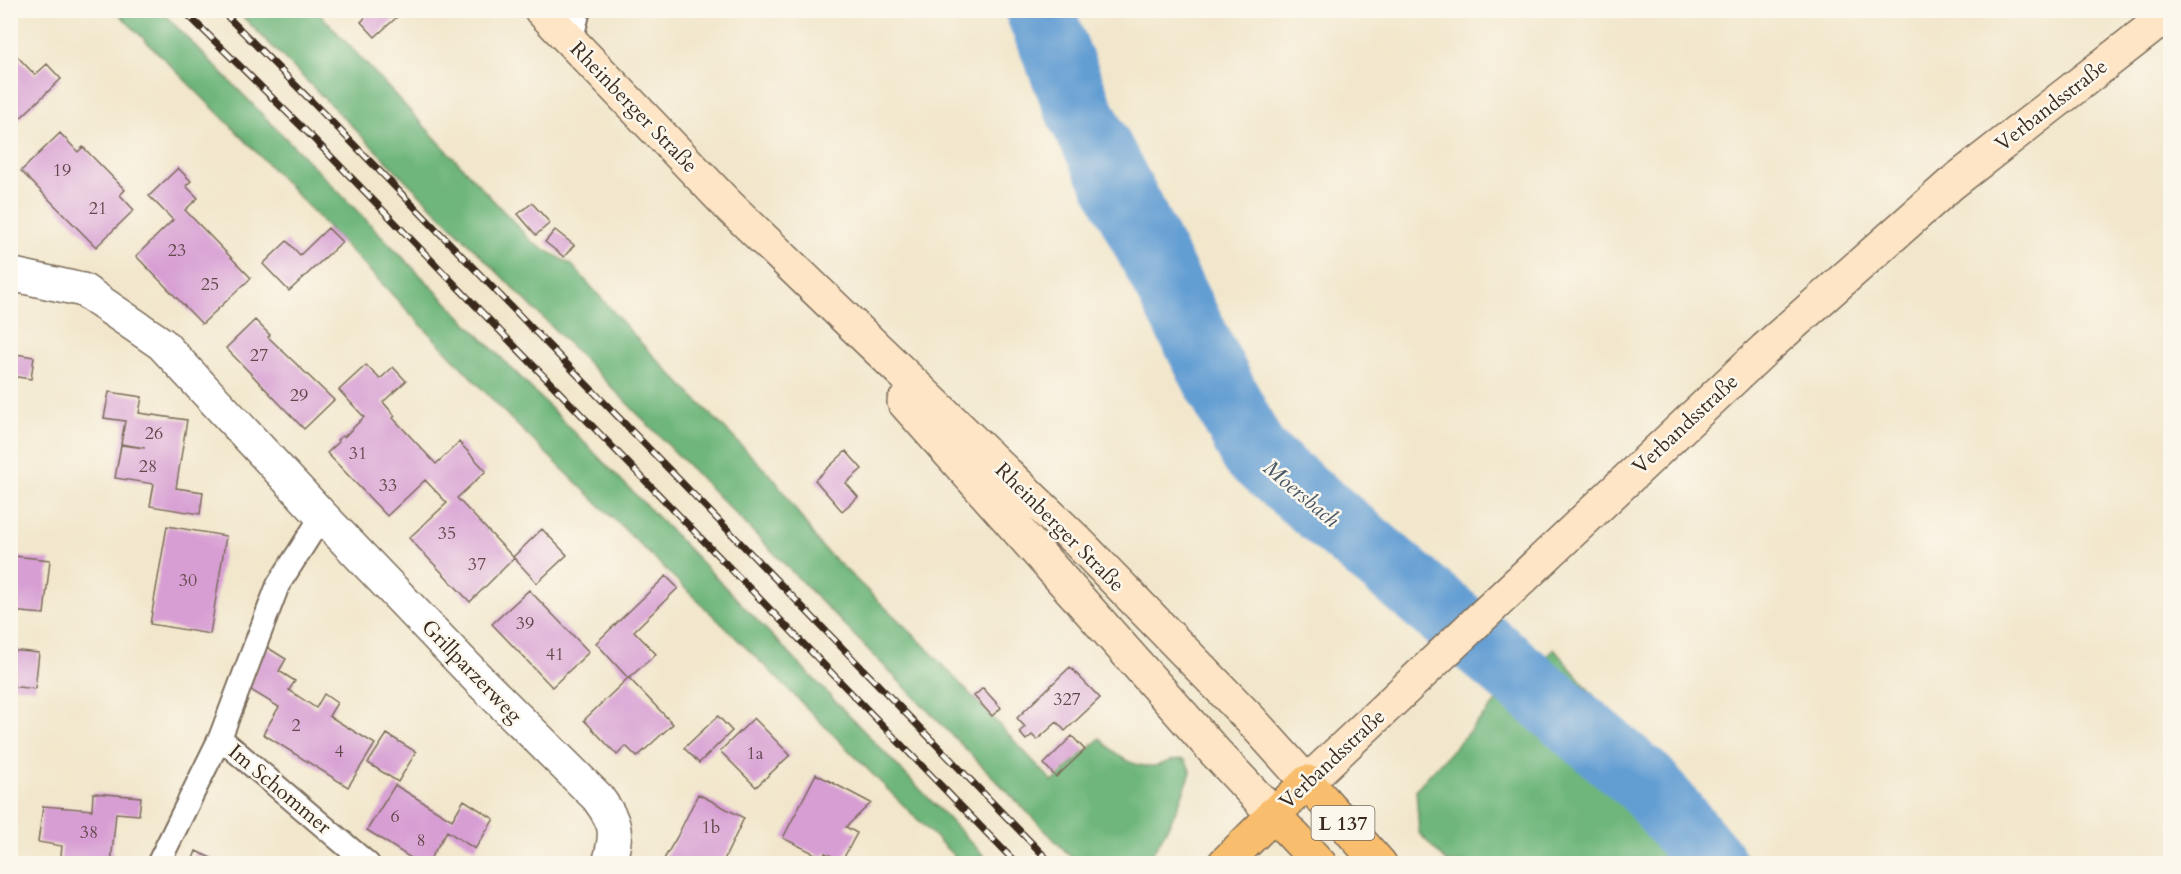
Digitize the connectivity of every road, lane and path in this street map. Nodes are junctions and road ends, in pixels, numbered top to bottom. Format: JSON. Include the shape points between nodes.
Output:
{"nodes":[{"id":1,"x":541,"y":10,"type":"edge"},
{"id":2,"x":579,"y":10,"type":"edge"},
{"id":3,"x":2170,"y":13,"type":"edge"},
{"id":4,"x":571,"y":42,"type":"junction"},
{"id":5,"x":727,"y":204,"type":"junction"},
{"id":6,"x":10,"y":274,"type":"edge"},
{"id":7,"x":322,"y":516,"type":"junction"},
{"id":8,"x":220,"y":738,"type":"junction"},
{"id":9,"x":1307,"y":782,"type":"junction"},
{"id":10,"x":1273,"y":814,"type":"junction"},
{"id":11,"x":158,"y":864,"type":"edge"},
{"id":12,"x":368,"y":864,"type":"edge"},
{"id":13,"x":609,"y":864,"type":"edge"},
{"id":14,"x":1224,"y":864,"type":"edge"},
{"id":15,"x":1320,"y":864,"type":"edge"},
{"id":16,"x":1380,"y":864,"type":"edge"}],
"edges":[{"from":1,"to":4,"type":"main road","name":"Rheinberger Straße","number":"L 137"},
{"from":2,"to":4,"type":"lane"},
{"from":3,"to":9,"type":"main road","name":"Verbandsstraße","via":[[1951,184],[1765,349]]},
{"from":4,"to":5,"type":"main road","name":"Rheinberger Straße","number":"L 137"},
{"from":5,"to":9,"type":"main road","name":"Rheinberger Straße","number":"L 137","via":[[1078,542]]},
{"from":5,"to":10,"type":"main road","name":"Rheinberger Straße","number":"L 137"},
{"from":6,"to":7,"type":"street","name":"Grillparzerweg","via":[[83,290],[162,344]]},
{"from":7,"to":8,"type":"lane","via":[[278,585]]},
{"from":7,"to":13,"type":"street","name":"Grillparzerweg","via":[[597,797],[616,830]]},
{"from":8,"to":11,"type":"lane"},
{"from":8,"to":12,"type":"lane","name":"Im Schommer"},
{"from":9,"to":10,"type":"main road","name":"Verbandsstraße"},
{"from":9,"to":16,"type":"main road","name":"Rheinberger Straße","number":"L 137"},
{"from":10,"to":14,"type":"main road","name":"Verbandsstraße"},
{"from":10,"to":15,"type":"main road","name":"Rheinberger Straße","number":"L 137"}]}
